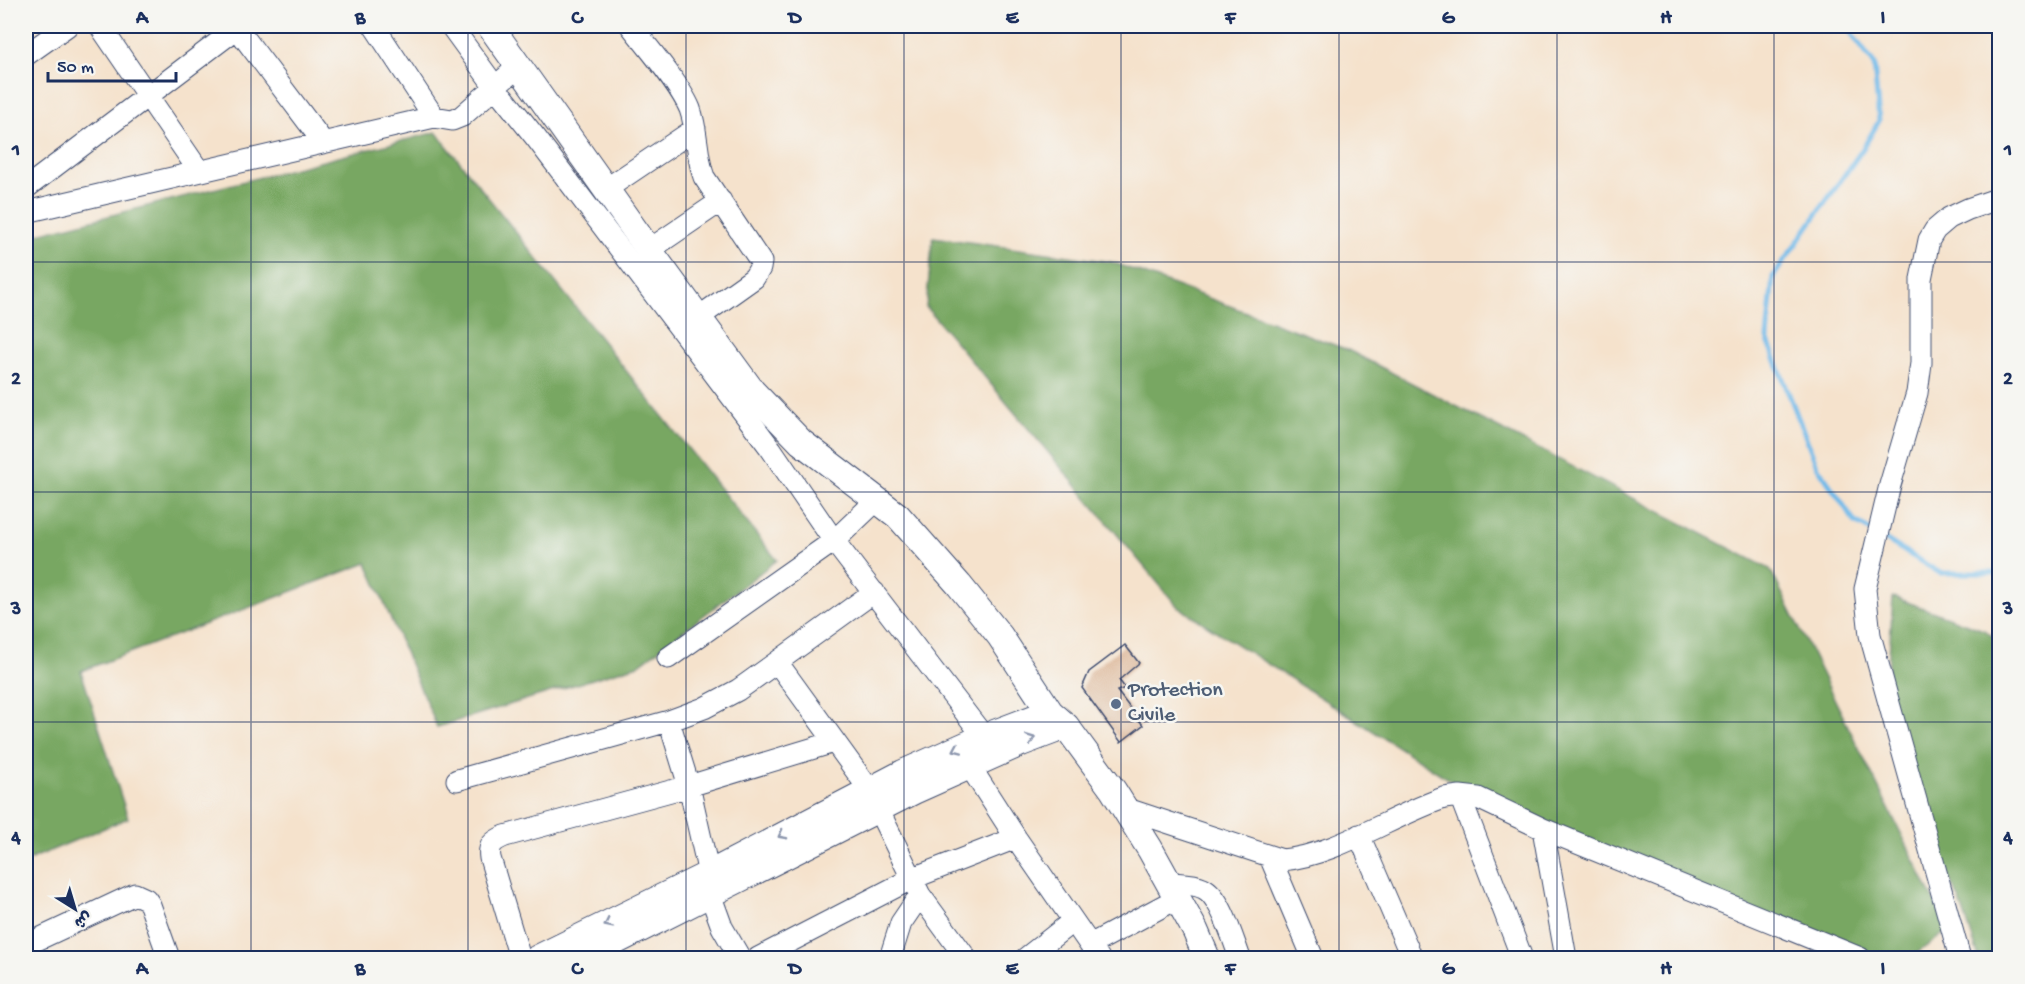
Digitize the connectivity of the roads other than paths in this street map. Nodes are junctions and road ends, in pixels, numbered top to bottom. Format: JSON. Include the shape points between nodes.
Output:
{"nodes":[{"id":1,"x":66,"y":26,"type":"edge"},
{"id":2,"x":100,"y":26,"type":"edge"},
{"id":3,"x":374,"y":26,"type":"edge"},
{"id":4,"x":451,"y":26,"type":"edge"},
{"id":5,"x":490,"y":26,"type":"edge"},
{"id":6,"x":631,"y":26,"type":"edge"},
{"id":7,"x":238,"y":27,"type":"edge"},
{"id":8,"x":26,"y":55,"type":"edge"},
{"id":9,"x":519,"y":66,"type":"junction"},
{"id":10,"x":496,"y":87,"type":"junction"},
{"id":11,"x":148,"y":95,"type":"junction"},
{"id":12,"x":434,"y":117,"type":"junction"},
{"id":13,"x":695,"y":129,"type":"junction"},
{"id":14,"x":323,"y":142,"type":"junction"},
{"id":15,"x":199,"y":171,"type":"junction"},
{"id":16,"x":26,"y":188,"type":"edge"},
{"id":17,"x":606,"y":189,"type":"junction"},
{"id":18,"x":2000,"y":198,"type":"edge"},
{"id":19,"x":721,"y":201,"type":"junction"},
{"id":20,"x":26,"y":212,"type":"edge"},
{"id":21,"x":649,"y":250,"type":"junction"},
{"id":22,"x":699,"y":317,"type":"junction"},
{"id":23,"x":723,"y":369,"type":"junction"},
{"id":24,"x":878,"y":499,"type":"junction"},
{"id":25,"x":834,"y":542,"type":"junction"},
{"id":26,"x":874,"y":592,"type":"junction"},
{"id":27,"x":668,"y":658,"type":"dead end"},
{"id":28,"x":777,"y":662,"type":"junction"},
{"id":29,"x":1058,"y":719,"type":"junction"},
{"id":30,"x":669,"y":721,"type":"junction"},
{"id":31,"x":984,"y":737,"type":"junction"},
{"id":32,"x":834,"y":742,"type":"junction"},
{"id":33,"x":969,"y":765,"type":"junction"},
{"id":34,"x":457,"y":780,"type":"dead end"},
{"id":35,"x":908,"y":782,"type":"junction"},
{"id":36,"x":689,"y":786,"type":"junction"},
{"id":37,"x":1460,"y":796,"type":"junction"},
{"id":38,"x":874,"y":799,"type":"junction"},
{"id":39,"x":1124,"y":808,"type":"junction"},
{"id":40,"x":1543,"y":829,"type":"junction"},
{"id":41,"x":1359,"y":835,"type":"junction"},
{"id":42,"x":1016,"y":838,"type":"junction"},
{"id":43,"x":1270,"y":857,"type":"junction"},
{"id":44,"x":710,"y":884,"type":"junction"},
{"id":45,"x":917,"y":887,"type":"junction"},
{"id":46,"x":1174,"y":891,"type":"junction"},
{"id":47,"x":1073,"y":921,"type":"junction"},
{"id":48,"x":26,"y":945,"type":"edge"},
{"id":49,"x":1095,"y":952,"type":"edge"},
{"id":50,"x":169,"y":958,"type":"edge"},
{"id":51,"x":520,"y":958,"type":"edge"},
{"id":52,"x":538,"y":958,"type":"edge"},
{"id":53,"x":583,"y":958,"type":"edge"},
{"id":54,"x":740,"y":958,"type":"edge"},
{"id":55,"x":758,"y":958,"type":"edge"},
{"id":56,"x":890,"y":958,"type":"edge"},
{"id":57,"x":966,"y":958,"type":"edge"},
{"id":58,"x":1026,"y":958,"type":"edge"},
{"id":59,"x":1207,"y":958,"type":"edge"},
{"id":60,"x":1240,"y":958,"type":"edge"},
{"id":61,"x":1313,"y":958,"type":"edge"},
{"id":62,"x":1412,"y":958,"type":"edge"},
{"id":63,"x":1522,"y":958,"type":"edge"},
{"id":64,"x":1566,"y":958,"type":"edge"},
{"id":65,"x":1860,"y":958,"type":"edge"},
{"id":66,"x":1960,"y":958,"type":"edge"}],
"edges":[{"from":1,"to":8,"type":"street"},
{"from":2,"to":11,"type":"street"},
{"from":3,"to":12,"type":"street"},
{"from":4,"to":10,"type":"street"},
{"from":5,"to":9,"type":"main road"},
{"from":6,"to":13,"type":"street","via":[[682,94]]},
{"from":7,"to":11,"type":"street"},
{"from":7,"to":14,"type":"street"},
{"from":9,"to":10,"type":"street"},
{"from":9,"to":17,"type":"main road"},
{"from":10,"to":12,"type":"street","via":[[462,116],[452,120]]},
{"from":10,"to":23,"type":"street","via":[[600,222]]},
{"from":11,"to":15,"type":"street"},
{"from":11,"to":16,"type":"street"},
{"from":12,"to":14,"type":"street"},
{"from":13,"to":17,"type":"street"},
{"from":13,"to":19,"type":"street","via":[[701,170]]},
{"from":14,"to":15,"type":"street"},
{"from":15,"to":20,"type":"street"},
{"from":17,"to":21,"type":"main road"},
{"from":18,"to":66,"type":"street","via":[[1948,219],[1929,240],[1921,279],[1919,383],[1868,574],[1866,603],[1870,634]]},
{"from":19,"to":21,"type":"street"},
{"from":19,"to":22,"type":"street","via":[[761,265],[754,278]]},
{"from":21,"to":22,"type":"main road"},
{"from":22,"to":23,"type":"main road"},
{"from":23,"to":24,"type":"main road","via":[[801,442]]},
{"from":23,"to":25,"type":"street"},
{"from":24,"to":25,"type":"street"},
{"from":24,"to":29,"type":"main road","via":[[921,540],[959,585]]},
{"from":25,"to":26,"type":"street"},
{"from":25,"to":27,"type":"street"},
{"from":26,"to":28,"type":"street"},
{"from":26,"to":31,"type":"street"},
{"from":28,"to":30,"type":"street","via":[[738,690]]},
{"from":28,"to":32,"type":"street"},
{"from":29,"to":31,"type":"main road"},
{"from":33,"to":29,"type":"main road","one_way":true},
{"from":29,"to":39,"type":"main road"},
{"from":30,"to":34,"type":"street"},
{"from":30,"to":36,"type":"street"},
{"from":31,"to":35,"type":"main road","one_way":true},
{"from":32,"to":36,"type":"street"},
{"from":32,"to":38,"type":"street"},
{"from":33,"to":35,"type":"main road"},
{"from":33,"to":42,"type":"street"},
{"from":35,"to":38,"type":"main road"},
{"from":36,"to":44,"type":"street"},
{"from":36,"to":51,"type":"street","via":[[505,836],[492,843],[490,858]]},
{"from":37,"to":40,"type":"street","via":[[1478,798]]},
{"from":37,"to":41,"type":"street","via":[[1429,803]]},
{"from":37,"to":63,"type":"street"},
{"from":38,"to":44,"type":"main road"},
{"from":38,"to":45,"type":"street"},
{"from":39,"to":43,"type":"street"},
{"from":39,"to":46,"type":"main road"},
{"from":40,"to":64,"type":"street"},
{"from":40,"to":65,"type":"street"},
{"from":41,"to":43,"type":"street","via":[[1294,860]]},
{"from":41,"to":62,"type":"street"},
{"from":42,"to":45,"type":"street"},
{"from":42,"to":47,"type":"street"},
{"from":43,"to":61,"type":"street"},
{"from":44,"to":52,"type":"main road","one_way":true},
{"from":44,"to":53,"type":"main road"},
{"from":44,"to":54,"type":"street","via":[[722,927]]},
{"from":45,"to":55,"type":"street"},
{"from":45,"to":56,"type":"street"},
{"from":45,"to":57,"type":"street"},
{"from":46,"to":49,"type":"street"},
{"from":46,"to":59,"type":"main road"},
{"from":46,"to":60,"type":"street","via":[[1200,886],[1211,892]]},
{"from":47,"to":49,"type":"street"},
{"from":47,"to":58,"type":"street"},
{"from":48,"to":50,"type":"street","via":[[135,894],[146,898],[150,905]]}]}
